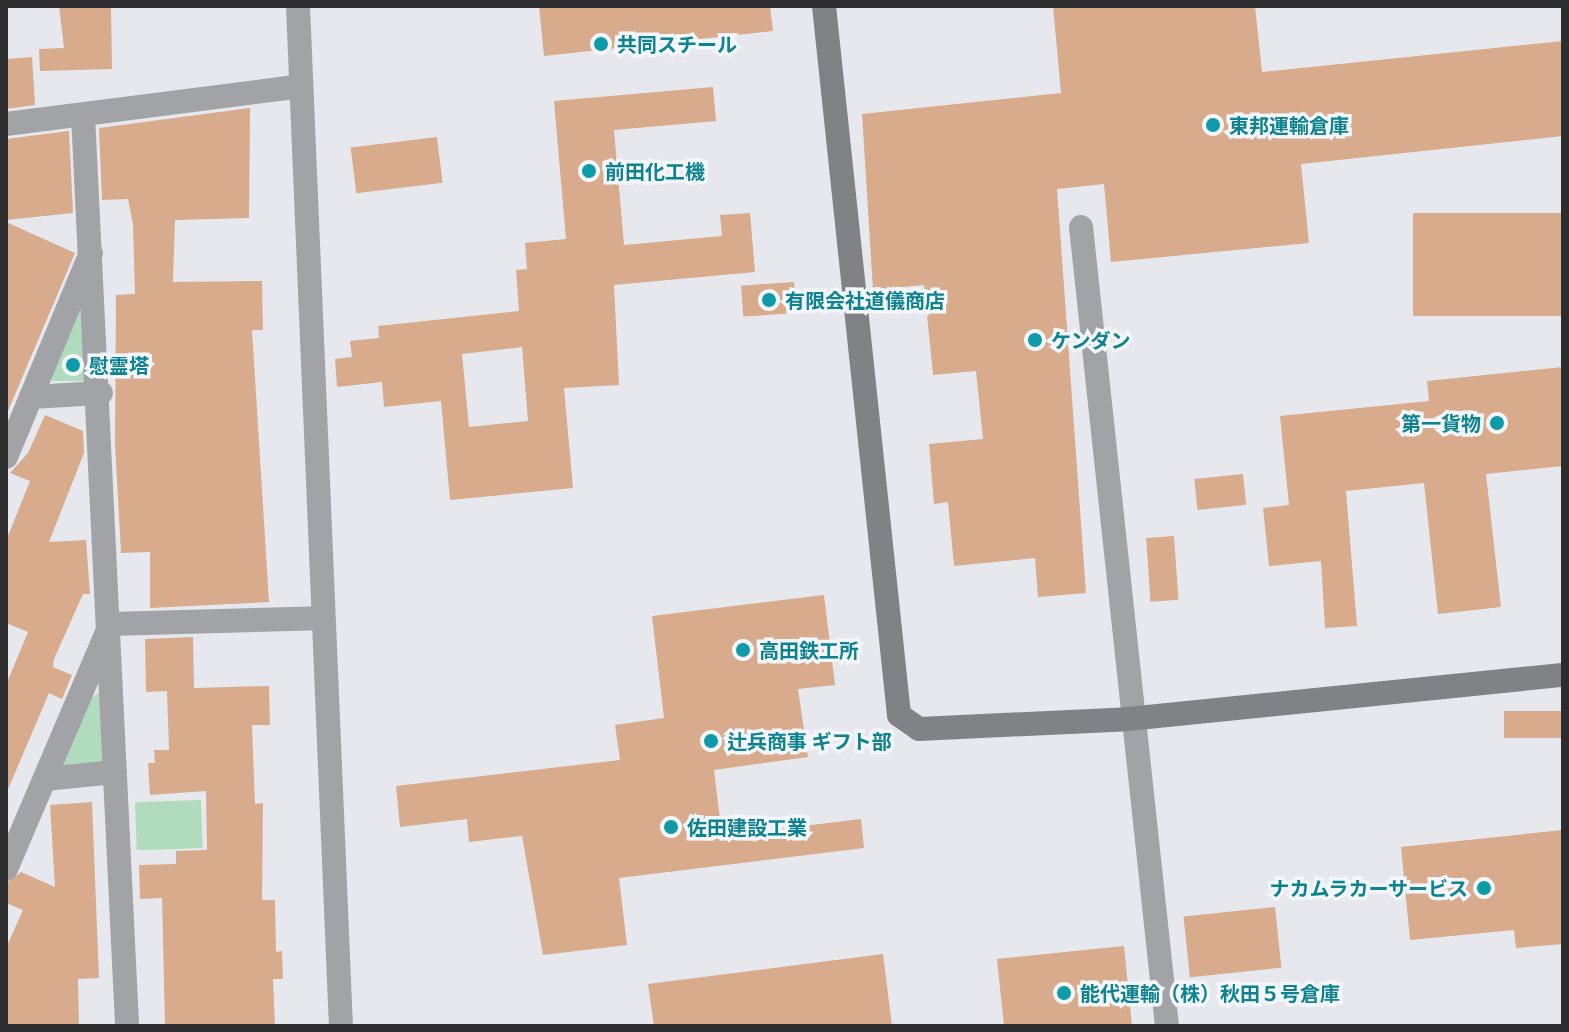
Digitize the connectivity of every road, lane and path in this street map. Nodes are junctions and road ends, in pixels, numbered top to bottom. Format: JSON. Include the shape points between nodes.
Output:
{"nodes":[{"id":1,"x":298,"y":6,"type":"edge"},
{"id":2,"x":824,"y":6,"type":"edge"},
{"id":3,"x":301,"y":86,"type":"junction"},
{"id":4,"x":83,"y":115,"type":"junction"},
{"id":5,"x":6,"y":124,"type":"edge"},
{"id":6,"x":1081,"y":227,"type":"dead end"},
{"id":7,"x":95,"y":245,"type":"junction"},
{"id":8,"x":101,"y":393,"type":"junction"},
{"id":9,"x":31,"y":397,"type":"junction"},
{"id":10,"x":6,"y":457,"type":"edge"},
{"id":11,"x":320,"y":618,"type":"junction"},
{"id":12,"x":110,"y":624,"type":"junction"},
{"id":13,"x":1563,"y":675,"type":"edge"},
{"id":14,"x":1128,"y":719,"type":"junction"},
{"id":15,"x":115,"y":772,"type":"junction"},
{"id":16,"x":45,"y":779,"type":"junction"},
{"id":17,"x":6,"y":869,"type":"edge"},
{"id":18,"x":127,"y":1026,"type":"edge"},
{"id":19,"x":341,"y":1026,"type":"edge"},
{"id":20,"x":1167,"y":1026,"type":"edge"}],
"edges":[{"from":1,"to":3,"type":"street"},
{"from":2,"to":14,"type":"street","via":[[899,715],[919,729]]},
{"from":3,"to":4,"type":"street"},
{"from":3,"to":11,"type":"street","via":[[316,314]]},
{"from":4,"to":5,"type":"street"},
{"from":4,"to":7,"type":"street"},
{"from":6,"to":14,"type":"street"},
{"from":7,"to":8,"type":"street"},
{"from":7,"to":9,"type":"street"},
{"from":8,"to":9,"type":"street"},
{"from":8,"to":12,"type":"street"},
{"from":9,"to":10,"type":"street"},
{"from":11,"to":12,"type":"street"},
{"from":11,"to":19,"type":"street"},
{"from":12,"to":15,"type":"street"},
{"from":12,"to":16,"type":"street"},
{"from":13,"to":14,"type":"street"},
{"from":14,"to":20,"type":"street"},
{"from":15,"to":16,"type":"street"},
{"from":15,"to":18,"type":"street"},
{"from":16,"to":17,"type":"street"}]}
